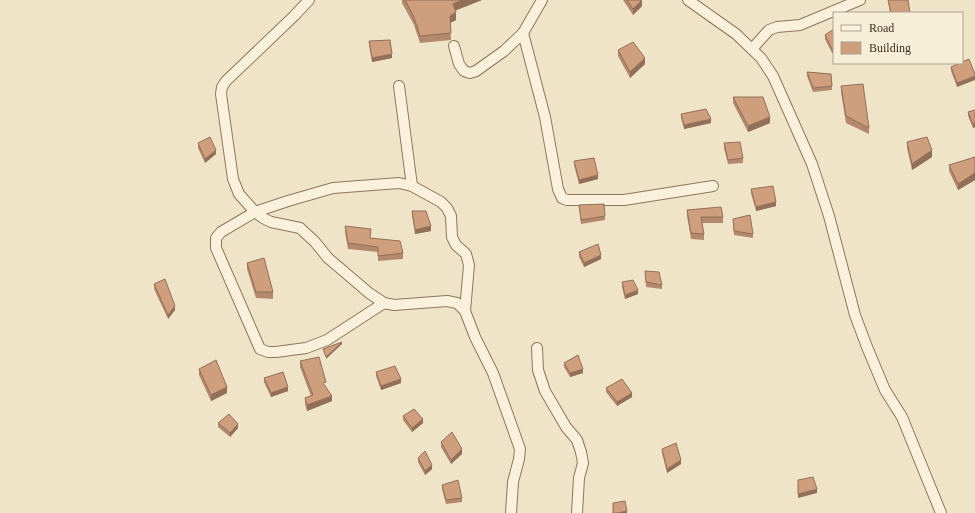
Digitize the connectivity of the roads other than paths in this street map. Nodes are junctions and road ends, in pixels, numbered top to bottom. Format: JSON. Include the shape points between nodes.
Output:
{"nodes":[{"id":1,"x":308,"y":0,"type":"edge"},
{"id":2,"x":542,"y":0,"type":"edge"},
{"id":3,"x":688,"y":0,"type":"edge"},
{"id":4,"x":860,"y":0,"type":"edge"},
{"id":5,"x":523,"y":33,"type":"junction"},
{"id":6,"x":454,"y":46,"type":"dead end"},
{"id":7,"x":752,"y":49,"type":"junction"},
{"id":8,"x":399,"y":86,"type":"dead end"},
{"id":9,"x":412,"y":186,"type":"junction"},
{"id":10,"x":713,"y":186,"type":"dead end"},
{"id":11,"x":255,"y":212,"type":"junction"},
{"id":12,"x":384,"y":303,"type":"junction"},
{"id":13,"x":465,"y":311,"type":"junction"},
{"id":14,"x":537,"y":348,"type":"dead end"},
{"id":15,"x":511,"y":513,"type":"edge"},
{"id":16,"x":577,"y":513,"type":"edge"},
{"id":17,"x":941,"y":513,"type":"edge"}],
"edges":[{"from":1,"to":11,"type":"street","via":[[226,80],[222,87],[233,179],[239,194]]},
{"from":2,"to":5,"type":"street"},
{"from":3,"to":7,"type":"street","via":[[736,34]]},
{"from":4,"to":7,"type":"street","via":[[800,25],[769,30]]},
{"from":5,"to":6,"type":"street","via":[[504,51],[470,73],[464,71],[459,64]]},
{"from":5,"to":10,"type":"street","via":[[545,117],[558,189],[562,198],[624,200]]},
{"from":7,"to":17,"type":"street","via":[[773,76],[809,158],[829,216],[855,315],[885,390],[902,417]]},
{"from":8,"to":9,"type":"street"},
{"from":9,"to":11,"type":"street","via":[[398,183],[333,188]]},
{"from":9,"to":13,"type":"street","via":[[441,202],[452,216],[452,237],[466,254],[469,265]]},
{"from":11,"to":12,"type":"street","via":[[271,222],[300,228],[328,258]]},
{"from":11,"to":12,"type":"street","via":[[221,232],[216,238],[216,248],[260,349],[276,352],[306,348],[327,340]]},
{"from":12,"to":13,"type":"street","via":[[394,305],[447,301],[457,303]]},
{"from":13,"to":15,"type":"street","via":[[493,373],[520,449],[513,482]]},
{"from":14,"to":16,"type":"street","via":[[538,370],[545,391],[582,452]]}]}
